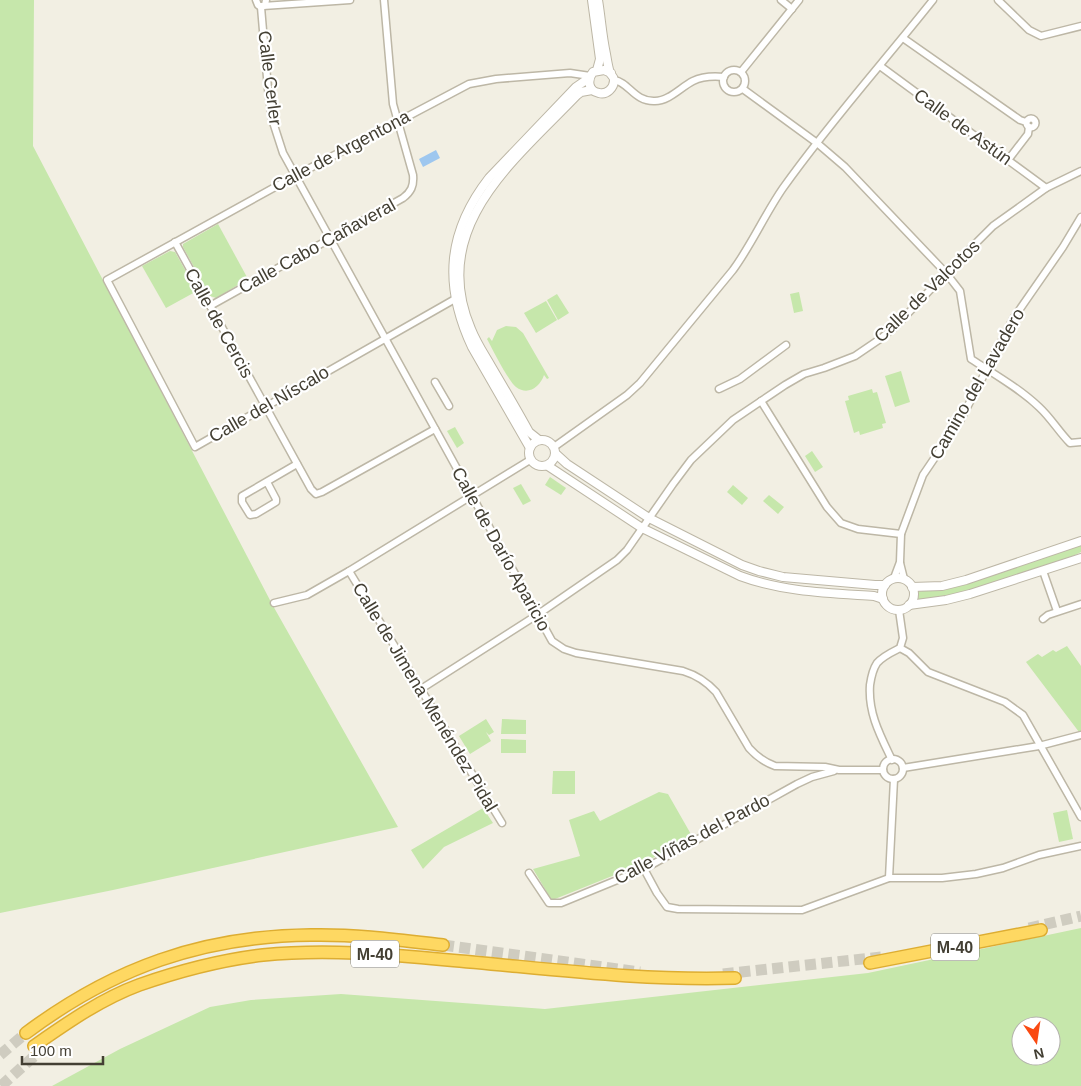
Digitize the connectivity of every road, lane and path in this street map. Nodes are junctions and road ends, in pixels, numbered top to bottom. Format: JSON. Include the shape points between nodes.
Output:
{"nodes":[{"id":1,"x":256,"y":0,"type":"edge"},
{"id":2,"x":350,"y":0,"type":"edge"},
{"id":3,"x":384,"y":0,"type":"edge"},
{"id":4,"x":592,"y":0,"type":"edge"},
{"id":5,"x":603,"y":0,"type":"edge"},
{"id":6,"x":781,"y":0,"type":"edge"},
{"id":7,"x":799,"y":0,"type":"edge"},
{"id":8,"x":933,"y":0,"type":"edge"},
{"id":9,"x":998,"y":0,"type":"edge"},
{"id":10,"x":263,"y":4,"type":"edge"},
{"id":11,"x":599,"y":4,"type":"edge"},
{"id":12,"x":792,"y":8,"type":"junction"},
{"id":13,"x":1081,"y":26,"type":"edge"},
{"id":14,"x":903,"y":38,"type":"junction"},
{"id":15,"x":880,"y":66,"type":"junction"},
{"id":16,"x":597,"y":70,"type":"junction"},
{"id":17,"x":741,"y":72,"type":"junction"},
{"id":18,"x":612,"y":76,"type":"junction"},
{"id":19,"x":590,"y":77,"type":"junction"},
{"id":20,"x":724,"y":77,"type":"junction"},
{"id":21,"x":743,"y":89,"type":"junction"},
{"id":22,"x":592,"y":90,"type":"junction"},
{"id":23,"x":398,"y":121,"type":"junction"},
{"id":24,"x":816,"y":143,"type":"junction"},
{"id":25,"x":1008,"y":160,"type":"junction"},
{"id":26,"x":1081,"y":171,"type":"edge"},
{"id":27,"x":295,"y":176,"type":"junction"},
{"id":28,"x":1046,"y":188,"type":"junction"},
{"id":29,"x":1081,"y":217,"type":"edge"},
{"id":30,"x":330,"y":239,"type":"junction"},
{"id":31,"x":175,"y":242,"type":"junction"},
{"id":32,"x":946,"y":273,"type":"junction"},
{"id":33,"x":107,"y":280,"type":"joint"},
{"id":34,"x":455,"y":299,"type":"junction"},
{"id":35,"x":210,"y":306,"type":"junction"},
{"id":36,"x":385,"y":339,"type":"junction"},
{"id":37,"x":786,"y":345,"type":"dead end"},
{"id":38,"x":986,"y":369,"type":"junction"},
{"id":39,"x":435,"y":382,"type":"dead end"},
{"id":40,"x":719,"y":389,"type":"dead end"},
{"id":41,"x":761,"y":401,"type":"junction"},
{"id":42,"x":266,"y":406,"type":"junction"},
{"id":43,"x":449,"y":406,"type":"dead end"},
{"id":44,"x":434,"y":429,"type":"junction"},
{"id":45,"x":539,"y":440,"type":"junction"},
{"id":46,"x":1081,"y":442,"type":"edge"},
{"id":47,"x":530,"y":448,"type":"junction"},
{"id":48,"x":555,"y":451,"type":"junction"},
{"id":49,"x":530,"y":460,"type":"junction"},
{"id":50,"x":297,"y":464,"type":"junction"},
{"id":51,"x":548,"y":466,"type":"junction"},
{"id":52,"x":266,"y":482,"type":"junction"},
{"id":53,"x":472,"y":496,"type":"junction"},
{"id":54,"x":649,"y":518,"type":"junction"},
{"id":55,"x":642,"y":528,"type":"junction"},
{"id":56,"x":901,"y":534,"type":"junction"},
{"id":57,"x":1081,"y":541,"type":"edge"},
{"id":58,"x":1081,"y":556,"type":"edge"},
{"id":59,"x":900,"y":562,"type":"junction"},
{"id":60,"x":349,"y":571,"type":"junction"},
{"id":61,"x":1043,"y":571,"type":"junction"},
{"id":62,"x":894,"y":578,"type":"junction"},
{"id":63,"x":904,"y":579,"type":"junction"},
{"id":64,"x":885,"y":585,"type":"junction"},
{"id":65,"x":912,"y":587,"type":"junction"},
{"id":66,"x":883,"y":599,"type":"junction"},
{"id":67,"x":274,"y":603,"type":"dead end"},
{"id":68,"x":1081,"y":604,"type":"edge"},
{"id":69,"x":909,"y":605,"type":"junction"},
{"id":70,"x":899,"y":610,"type":"junction"},
{"id":71,"x":1056,"y":611,"type":"junction"},
{"id":72,"x":538,"y":615,"type":"junction"},
{"id":73,"x":1043,"y":619,"type":"dead end"},
{"id":74,"x":900,"y":648,"type":"junction"},
{"id":75,"x":421,"y":690,"type":"junction"},
{"id":76,"x":1081,"y":735,"type":"edge"},
{"id":77,"x":1039,"y":746,"type":"junction"},
{"id":78,"x":892,"y":760,"type":"junction"},
{"id":79,"x":802,"y":766,"type":"junction"},
{"id":80,"x":811,"y":767,"type":"junction"},
{"id":81,"x":902,"y":768,"type":"junction"},
{"id":82,"x":839,"y":770,"type":"junction"},
{"id":83,"x":882,"y":770,"type":"junction"},
{"id":84,"x":812,"y":776,"type":"junction"},
{"id":85,"x":894,"y":779,"type":"junction"},
{"id":86,"x":805,"y":780,"type":"junction"},
{"id":87,"x":1081,"y":817,"type":"edge"},
{"id":88,"x":502,"y":824,"type":"dead end"},
{"id":89,"x":1081,"y":846,"type":"edge"},
{"id":90,"x":644,"y":869,"type":"junction"},
{"id":91,"x":529,"y":873,"type":"dead end"},
{"id":92,"x":889,"y":878,"type":"junction"},
{"id":93,"x":1041,"y":930,"type":"tunnel mouth"},
{"id":94,"x":443,"y":945,"type":"tunnel mouth"},
{"id":95,"x":870,"y":963,"type":"tunnel mouth"},
{"id":96,"x":735,"y":978,"type":"tunnel mouth"},
{"id":97,"x":26,"y":1033,"type":"tunnel mouth"},
{"id":98,"x":36,"y":1049,"type":"tunnel mouth"}],
"edges":[{"from":1,"to":10,"type":"street","via":[[258,5]]},
{"from":2,"to":10,"type":"street"},
{"from":3,"to":23,"type":"street","via":[[390,78]]},
{"from":4,"to":16,"type":"street","via":[[600,59]]},
{"from":5,"to":11,"type":"street"},
{"from":6,"to":12,"type":"street"},
{"from":7,"to":12,"type":"street"},
{"from":8,"to":14,"type":"street"},
{"from":9,"to":13,"type":"street","via":[[1029,30],[1041,36]]},
{"from":10,"to":27,"type":"street","name":"Calle Cerler","via":[[272,119],[283,153]]},
{"from":11,"to":18,"type":"street"},
{"from":12,"to":17,"type":"street"},
{"from":14,"to":15,"type":"street"},
{"from":14,"to":25,"type":"street","via":[[1028,124],[1028,134]]},
{"from":15,"to":24,"type":"street"},
{"from":15,"to":25,"type":"street","name":"Calle de Astún"},
{"from":16,"to":18,"type":"street","via":[[604,70]]},
{"from":16,"to":19,"type":"street"},
{"from":17,"to":20,"type":"street","via":[[734,70]]},
{"from":17,"to":21,"type":"street","via":[[746,83]]},
{"from":18,"to":20,"type":"street","via":[[646,101],[657,101],[701,78]]},
{"from":18,"to":22,"type":"street","via":[[612,87],[608,92],[603,94]]},
{"from":19,"to":22,"type":"street"},
{"from":19,"to":23,"type":"street","name":"Calle de Argentona","via":[[570,73],[483,80],[461,87]]},
{"from":19,"to":34,"type":"street","via":[[576,87],[477,194],[459,231],[453,268]]},
{"from":20,"to":21,"type":"street","via":[[723,83],[729,91]]},
{"from":21,"to":24,"type":"street"},
{"from":22,"to":45,"type":"street","via":[[581,92],[493,183],[474,214],[462,251],[460,285],[471,330],[529,432]]},
{"from":23,"to":27,"type":"street","name":"Calle de Argentona"},
{"from":23,"to":30,"type":"street","name":"Calle Cabo Cañaveral","via":[[413,176],[410,193]]},
{"from":24,"to":32,"type":"street","via":[[845,167]]},
{"from":24,"to":48,"type":"street","via":[[767,211],[733,270],[640,383]]},
{"from":25,"to":28,"type":"street","name":"Calle de Astún"},
{"from":26,"to":28,"type":"street","name":"Calle de Valcotos"},
{"from":27,"to":30,"type":"street","name":"Calle de Darío Aparicio"},
{"from":27,"to":31,"type":"street","name":"Calle de Argentona"},
{"from":28,"to":32,"type":"street","name":"Calle de Valcotos","via":[[993,226]]},
{"from":29,"to":38,"type":"street","name":"Camino del Lavadero","via":[[1013,319]]},
{"from":30,"to":35,"type":"street","name":"Calle Cabo Cañaveral"},
{"from":30,"to":36,"type":"street","name":"Calle de Darío Aparicio"},
{"from":31,"to":33,"type":"street","name":"Calle de Argentona"},
{"from":31,"to":35,"type":"street","name":"Calle de Cercis"},
{"from":32,"to":38,"type":"street","via":[[960,291],[971,358]]},
{"from":32,"to":41,"type":"street","name":"Calle de Valcotos","via":[[898,325],[880,339],[855,356],[804,374]]},
{"from":33,"to":42,"type":"street","name":"Calle del Níscalo","via":[[194,446]]},
{"from":34,"to":36,"type":"street","name":"Calle del Níscalo"},
{"from":34,"to":47,"type":"street","via":[[472,347]]},
{"from":35,"to":42,"type":"street","name":"Calle de Cercis"},
{"from":36,"to":42,"type":"street","name":"Calle del Níscalo"},
{"from":36,"to":44,"type":"street","name":"Calle de Darío Aparicio"},
{"from":37,"to":40,"type":"street","via":[[740,379]]},
{"from":38,"to":46,"type":"street","via":[[1038,406],[1070,443]]},
{"from":38,"to":56,"type":"street","name":"Camino del Lavadero","via":[[960,419],[923,475]]},
{"from":39,"to":43,"type":"street"},
{"from":41,"to":54,"type":"street","name":"Calle de Valcotos","via":[[733,420],[691,460]]},
{"from":41,"to":56,"type":"street","via":[[828,507],[841,522],[858,529]]},
{"from":42,"to":50,"type":"street","name":"Calle de Cercis"},
{"from":44,"to":50,"type":"street","name":"Calle de Cercis","via":[[316,494]]},
{"from":44,"to":53,"type":"street","name":"Calle de Darío Aparicio"},
{"from":45,"to":47,"type":"street"},
{"from":45,"to":48,"type":"street","via":[[549,442]]},
{"from":47,"to":49,"type":"street"},
{"from":48,"to":51,"type":"street","via":[[554,460]]},
{"from":48,"to":54,"type":"street","via":[[567,464]]},
{"from":49,"to":51,"type":"street","via":[[536,466]]},
{"from":49,"to":53,"type":"street"},
{"from":50,"to":52,"type":"street"},
{"from":51,"to":55,"type":"street"},
{"from":52,"to":52,"type":"street","via":[[242,496],[250,515],[276,502]]},
{"from":53,"to":60,"type":"street"},
{"from":53,"to":72,"type":"street","name":"Calle de Darío Aparicio"},
{"from":54,"to":55,"type":"street","name":"Calle de Valcotos"},
{"from":54,"to":64,"type":"street","via":[[760,571],[807,580]]},
{"from":55,"to":66,"type":"street","via":[[755,582],[786,589]]},
{"from":55,"to":72,"type":"street","name":"Calle de Valcotos","via":[[617,560]]},
{"from":56,"to":59,"type":"street","name":"Camino del Lavadero"},
{"from":57,"to":65,"type":"street","via":[[966,580],[942,586]]},
{"from":58,"to":61,"type":"street"},
{"from":59,"to":62,"type":"street","name":"Camino del Lavadero"},
{"from":59,"to":63,"type":"street","name":"Camino del Lavadero"},
{"from":60,"to":67,"type":"street","via":[[307,595]]},
{"from":60,"to":75,"type":"street","name":"Calle de Jimena Menéndez Pidal"},
{"from":61,"to":69,"type":"street","via":[[970,594]]},
{"from":61,"to":71,"type":"street"},
{"from":62,"to":63,"type":"street"},
{"from":62,"to":64,"type":"street"},
{"from":63,"to":65,"type":"street"},
{"from":64,"to":66,"type":"street"},
{"from":65,"to":69,"type":"street","via":[[913,598]]},
{"from":66,"to":70,"type":"street","via":[[889,607]]},
{"from":68,"to":71,"type":"street"},
{"from":69,"to":70,"type":"street"},
{"from":70,"to":74,"type":"street","via":[[903,638]]},
{"from":71,"to":73,"type":"street"},
{"from":72,"to":75,"type":"street","name":"Calle de Valcotos"},
{"from":72,"to":79,"type":"street","name":"Calle de Darío Aparicio","via":[[552,641],[564,649],[694,675],[716,692],[755,755],[775,766]]},
{"from":74,"to":77,"type":"street","via":[[928,672],[1005,702],[1023,715]]},
{"from":74,"to":78,"type":"street","via":[[876,664],[869,700],[872,716]]},
{"from":75,"to":88,"type":"street","name":"Calle de Jimena Menéndez Pidal"},
{"from":76,"to":77,"type":"street"},
{"from":77,"to":81,"type":"street"},
{"from":77,"to":87,"type":"street"},
{"from":78,"to":81,"type":"street","via":[[900,762]]},
{"from":78,"to":83,"type":"street","via":[[884,763]]},
{"from":79,"to":80,"type":"street","name":"Calle de Darío Aparicio"},
{"from":79,"to":86,"type":"street"},
{"from":80,"to":82,"type":"street","name":"Calle de Darío Aparicio"},
{"from":80,"to":84,"type":"street"},
{"from":81,"to":85,"type":"street","via":[[901,774]]},
{"from":82,"to":83,"type":"street","name":"Calle de Darío Aparicio"},
{"from":82,"to":84,"type":"street","name":"Calle Viñas del Pardo"},
{"from":83,"to":85,"type":"street","via":[[888,778]]},
{"from":84,"to":86,"type":"street","name":"Calle Viñas del Pardo"},
{"from":85,"to":92,"type":"street"},
{"from":86,"to":90,"type":"street","name":"Calle Viñas del Pardo"},
{"from":89,"to":92,"type":"street","via":[[976,874]]},
{"from":90,"to":91,"type":"street","name":"Calle Viñas del Pardo","via":[[561,904],[546,900]]},
{"from":90,"to":92,"type":"street","via":[[667,907],[678,910],[802,910]]},
{"from":93,"to":95,"type":"highway","number":"M-40"},
{"from":94,"to":97,"type":"highway","number":"M-40","via":[[358,936],[312,935],[264,937],[218,944],[132,970],[56,1011]]},
{"from":96,"to":98,"type":"highway","number":"M-40","via":[[650,978],[352,953],[264,955],[220,961],[137,986],[70,1021]]}]}
